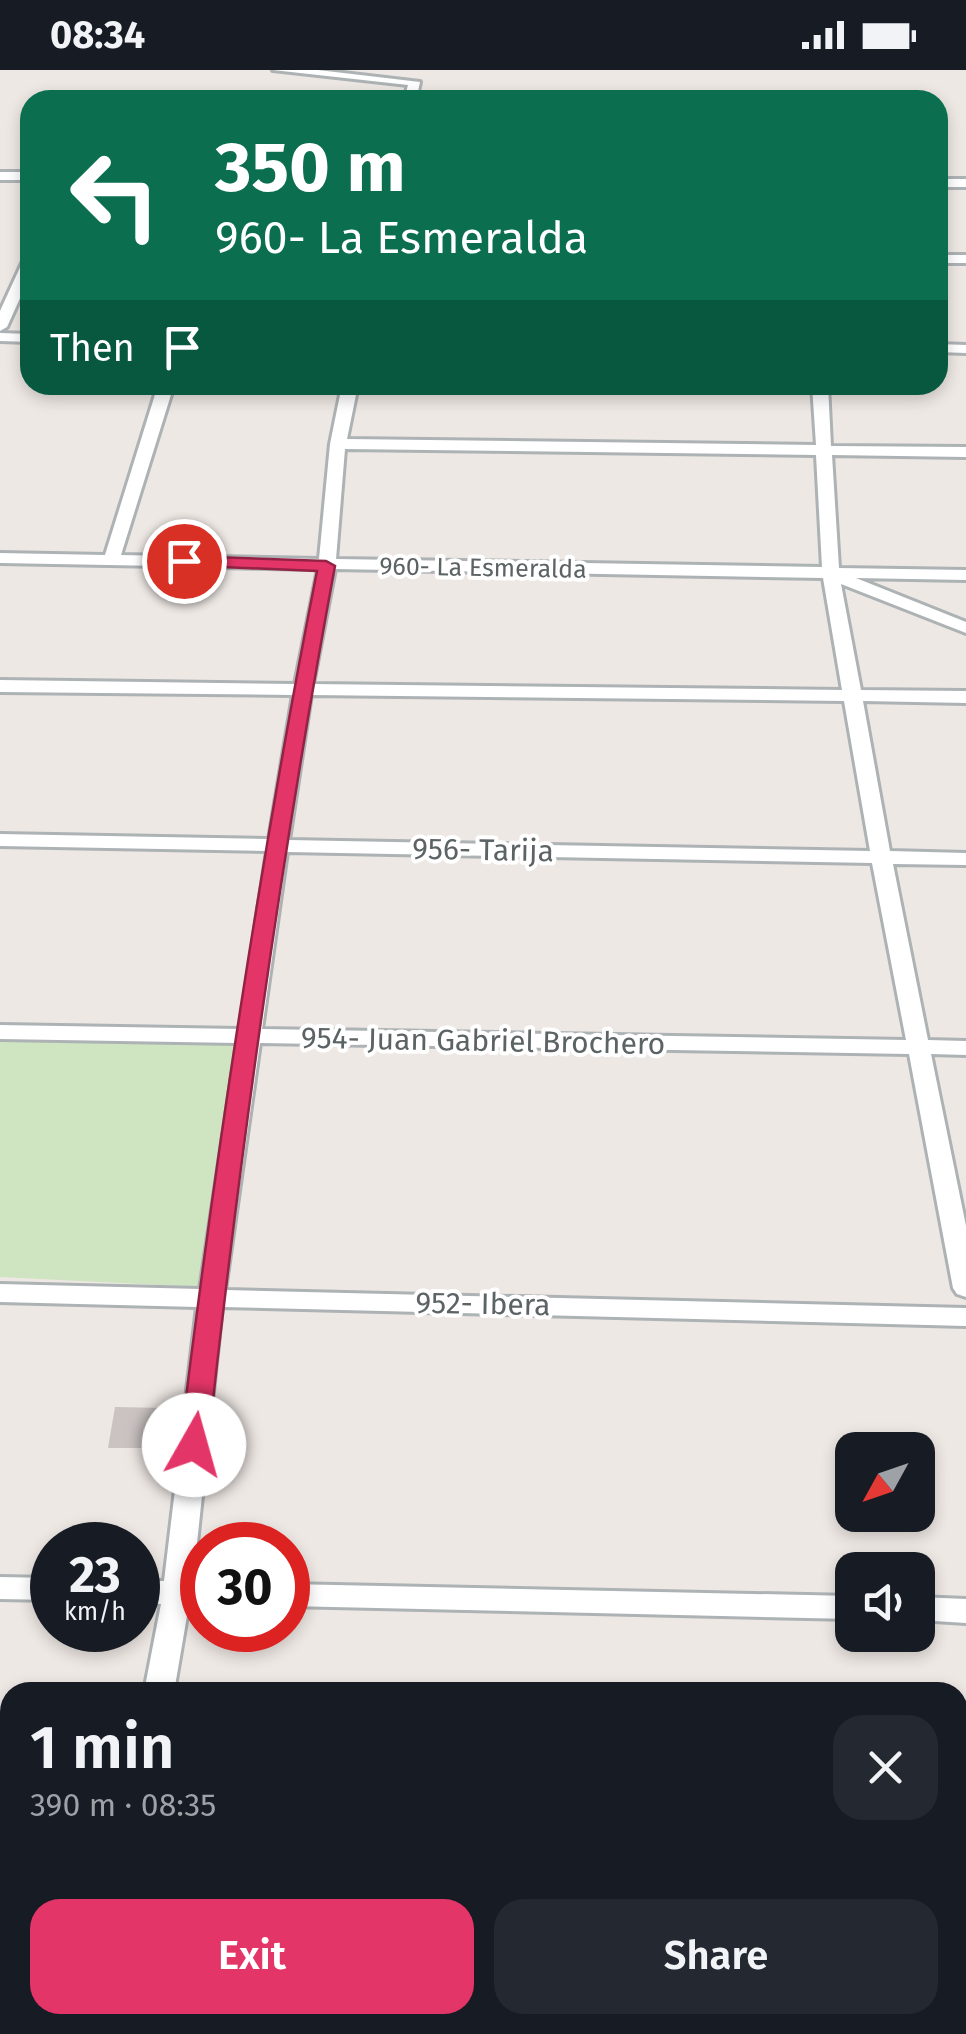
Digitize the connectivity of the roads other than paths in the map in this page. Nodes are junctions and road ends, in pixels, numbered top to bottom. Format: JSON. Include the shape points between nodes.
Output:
{"nodes":[{"id":1,"x":279,"y":70,"type":"edge"},
{"id":2,"x":412,"y":90,"type":"edge"},
{"id":3,"x":20,"y":283,"type":"edge"},
{"id":4,"x":0,"y":328,"type":"edge"},
{"id":5,"x":163,"y":395,"type":"edge"},
{"id":6,"x":348,"y":395,"type":"edge"},
{"id":7,"x":821,"y":395,"type":"edge"},
{"id":8,"x":338,"y":444,"type":"junction"},
{"id":9,"x":824,"y":450,"type":"junction"},
{"id":10,"x":966,"y":452,"type":"edge"},
{"id":11,"x":0,"y":558,"type":"edge"},
{"id":12,"x":112,"y":558,"type":"junction"},
{"id":13,"x":326,"y":566,"type":"junction"},
{"id":14,"x":831,"y":574,"type":"junction"},
{"id":15,"x":966,"y":575,"type":"edge"},
{"id":16,"x":966,"y":628,"type":"edge"},
{"id":17,"x":0,"y":686,"type":"edge"},
{"id":18,"x":302,"y":689,"type":"junction"},
{"id":19,"x":853,"y":695,"type":"junction"},
{"id":20,"x":966,"y":698,"type":"edge"},
{"id":21,"x":0,"y":840,"type":"edge"},
{"id":22,"x":279,"y":846,"type":"junction"},
{"id":23,"x":880,"y":857,"type":"junction"},
{"id":24,"x":966,"y":860,"type":"edge"},
{"id":25,"x":0,"y":1032,"type":"edge"},
{"id":26,"x":251,"y":1038,"type":"junction"},
{"id":27,"x":920,"y":1047,"type":"junction"},
{"id":28,"x":966,"y":1048,"type":"edge"},
{"id":29,"x":966,"y":1288,"type":"edge"},
{"id":30,"x":0,"y":1293,"type":"edge"},
{"id":31,"x":211,"y":1297,"type":"junction"},
{"id":32,"x":966,"y":1317,"type":"edge"},
{"id":33,"x":195,"y":1522,"type":"edge"},
{"id":34,"x":0,"y":1588,"type":"edge"},
{"id":35,"x":30,"y":1589,"type":"edge"},
{"id":36,"x":310,"y":1596,"type":"edge"},
{"id":37,"x":835,"y":1608,"type":"edge"},
{"id":38,"x":935,"y":1610,"type":"edge"},
{"id":39,"x":966,"y":1610,"type":"edge"},
{"id":40,"x":180,"y":1625,"type":"edge"},
{"id":41,"x":162,"y":1682,"type":"edge"}],
"edges":[{"from":1,"to":2,"type":"street","via":[[414,82]]},
{"from":3,"to":4,"type":"street"},
{"from":5,"to":12,"type":"street"},
{"from":6,"to":8,"type":"street"},
{"from":7,"to":9,"type":"street"},
{"from":8,"to":9,"type":"street"},
{"from":8,"to":13,"type":"street"},
{"from":9,"to":10,"type":"street"},
{"from":9,"to":14,"type":"street"},
{"from":11,"to":12,"type":"street","name":"960- La Esmeralda"},
{"from":12,"to":13,"type":"street","name":"960- La Esmeralda"},
{"from":13,"to":14,"type":"street","name":"960- La Esmeralda"},
{"from":13,"to":18,"type":"street"},
{"from":14,"to":15,"type":"street","name":"960- La Esmeralda"},
{"from":14,"to":16,"type":"street"},
{"from":14,"to":19,"type":"street"},
{"from":17,"to":18,"type":"street"},
{"from":18,"to":19,"type":"street"},
{"from":18,"to":22,"type":"street"},
{"from":19,"to":20,"type":"street"},
{"from":19,"to":23,"type":"street"},
{"from":21,"to":22,"type":"street","name":"956- Tarija"},
{"from":22,"to":23,"type":"street","name":"956- Tarija"},
{"from":22,"to":26,"type":"street"},
{"from":23,"to":24,"type":"street","name":"956- Tarija"},
{"from":23,"to":27,"type":"street"},
{"from":25,"to":26,"type":"street","name":"954- Juan Gabriel Brochero"},
{"from":26,"to":27,"type":"street","name":"954- Juan Gabriel Brochero"},
{"from":26,"to":31,"type":"street"},
{"from":27,"to":28,"type":"street","name":"954- Juan Gabriel Brochero"},
{"from":27,"to":29,"type":"street"},
{"from":30,"to":31,"type":"street","name":"952- Ibera"},
{"from":31,"to":32,"type":"street","name":"952- Ibera"},
{"from":31,"to":33,"type":"street"},
{"from":34,"to":35,"type":"street"},
{"from":36,"to":37,"type":"street"},
{"from":38,"to":39,"type":"street"},
{"from":40,"to":41,"type":"street"}]}
